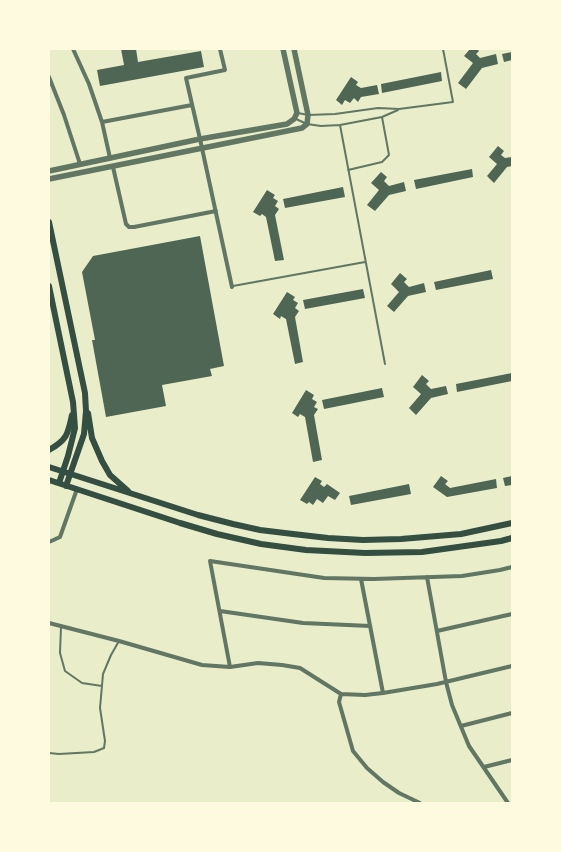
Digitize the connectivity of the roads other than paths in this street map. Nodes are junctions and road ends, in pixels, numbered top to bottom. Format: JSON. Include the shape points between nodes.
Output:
{"nodes":[{"id":1,"x":73,"y":49,"type":"edge"},
{"id":2,"x":220,"y":49,"type":"edge"},
{"id":3,"x":283,"y":49,"type":"edge"},
{"id":4,"x":294,"y":49,"type":"edge"},
{"id":5,"x":443,"y":49,"type":"edge"},
{"id":6,"x":49,"y":77,"type":"edge"},
{"id":7,"x":192,"y":105,"type":"junction"},
{"id":8,"x":399,"y":109,"type":"junction"},
{"id":9,"x":297,"y":112,"type":"junction"},
{"id":10,"x":308,"y":115,"type":"junction"},
{"id":11,"x":382,"y":117,"type":"junction"},
{"id":12,"x":294,"y":119,"type":"junction"},
{"id":13,"x":102,"y":122,"type":"junction"},
{"id":14,"x":307,"y":124,"type":"junction"},
{"id":15,"x":340,"y":125,"type":"junction"},
{"id":16,"x":200,"y":139,"type":"junction"},
{"id":17,"x":202,"y":149,"type":"junction"},
{"id":18,"x":110,"y":158,"type":"junction"},
{"id":19,"x":80,"y":164,"type":"junction"},
{"id":20,"x":112,"y":167,"type":"junction"},
{"id":21,"x":49,"y":170,"type":"edge"},
{"id":22,"x":348,"y":170,"type":"junction"},
{"id":23,"x":49,"y":179,"type":"edge"},
{"id":24,"x":216,"y":211,"type":"junction"},
{"id":25,"x":49,"y":222,"type":"edge"},
{"id":26,"x":365,"y":262,"type":"junction"},
{"id":27,"x":49,"y":286,"type":"edge"},
{"id":28,"x":232,"y":287,"type":"joint"},
{"id":29,"x":385,"y":364,"type":"dead end"},
{"id":30,"x":85,"y":393,"type":"junction"},
{"id":31,"x":74,"y":410,"type":"junction"},
{"id":32,"x":49,"y":450,"type":"edge"},
{"id":33,"x":49,"y":467,"type":"edge"},
{"id":34,"x":63,"y":472,"type":"junction"},
{"id":35,"x":70,"y":474,"type":"junction"},
{"id":36,"x":49,"y":480,"type":"edge"},
{"id":37,"x":59,"y":483,"type":"junction"},
{"id":38,"x":66,"y":486,"type":"junction"},
{"id":39,"x":77,"y":489,"type":"junction"},
{"id":40,"x":131,"y":493,"type":"junction"},
{"id":41,"x":512,"y":523,"type":"edge"},
{"id":42,"x":512,"y":538,"type":"edge"},
{"id":43,"x":49,"y":542,"type":"edge"},
{"id":44,"x":512,"y":567,"type":"edge"},
{"id":45,"x":427,"y":577,"type":"junction"},
{"id":46,"x":361,"y":579,"type":"junction"},
{"id":47,"x":220,"y":610,"type":"junction"},
{"id":48,"x":512,"y":614,"type":"edge"},
{"id":49,"x":49,"y":623,"type":"edge"},
{"id":50,"x":370,"y":626,"type":"junction"},
{"id":51,"x":61,"y":627,"type":"junction"},
{"id":52,"x":437,"y":631,"type":"junction"},
{"id":53,"x":119,"y":641,"type":"junction"},
{"id":54,"x":512,"y":666,"type":"edge"},
{"id":55,"x":230,"y":667,"type":"junction"},
{"id":56,"x":446,"y":682,"type":"junction"},
{"id":57,"x":102,"y":686,"type":"junction"},
{"id":58,"x":383,"y":693,"type":"junction"},
{"id":59,"x":340,"y":694,"type":"junction"},
{"id":60,"x":512,"y":713,"type":"edge"},
{"id":61,"x":461,"y":726,"type":"junction"},
{"id":62,"x":49,"y":753,"type":"edge"},
{"id":63,"x":512,"y":760,"type":"edge"},
{"id":64,"x":484,"y":767,"type":"junction"},
{"id":65,"x":420,"y":803,"type":"edge"},
{"id":66,"x":508,"y":803,"type":"edge"}],
"edges":[{"from":1,"to":13,"type":"street"},
{"from":2,"to":7,"type":"street","via":[[225,70],[186,78]]},
{"from":3,"to":9,"type":"street"},
{"from":4,"to":10,"type":"street"},
{"from":5,"to":8,"type":"lane","via":[[453,102]]},
{"from":6,"to":19,"type":"street"},
{"from":7,"to":13,"type":"street"},
{"from":7,"to":16,"type":"street"},
{"from":8,"to":10,"type":"lane","via":[[378,108]]},
{"from":8,"to":11,"type":"lane"},
{"from":9,"to":10,"type":"lane"},
{"from":9,"to":12,"type":"street"},
{"from":10,"to":14,"type":"street"},
{"from":11,"to":15,"type":"lane"},
{"from":11,"to":22,"type":"lane","via":[[389,155],[382,162]]},
{"from":12,"to":14,"type":"lane"},
{"from":12,"to":16,"type":"street","via":[[287,124]]},
{"from":13,"to":18,"type":"street"},
{"from":14,"to":15,"type":"lane"},
{"from":14,"to":17,"type":"street","via":[[302,128]]},
{"from":15,"to":22,"type":"lane"},
{"from":16,"to":17,"type":"street"},
{"from":16,"to":18,"type":"street"},
{"from":17,"to":20,"type":"street"},
{"from":17,"to":24,"type":"street"},
{"from":18,"to":19,"type":"street"},
{"from":19,"to":21,"type":"street"},
{"from":20,"to":23,"type":"street"},
{"from":20,"to":24,"type":"street","via":[[126,224],[129,227]]},
{"from":22,"to":26,"type":"lane"},
{"from":24,"to":28,"type":"street"},
{"from":25,"to":30,"type":"main road"},
{"from":26,"to":28,"type":"lane"},
{"from":26,"to":29,"type":"lane"},
{"from":27,"to":31,"type":"main road"},
{"from":30,"to":35,"type":"main road","via":[[84,434]]},
{"from":30,"to":40,"type":"main road","via":[[92,438],[102,461],[110,475]]},
{"from":31,"to":32,"type":"main road","via":[[68,434]]},
{"from":31,"to":34,"type":"main road","via":[[75,428]]},
{"from":33,"to":34,"type":"main road"},
{"from":34,"to":35,"type":"main road"},
{"from":34,"to":37,"type":"main road"},
{"from":35,"to":38,"type":"main road"},
{"from":35,"to":40,"type":"main road"},
{"from":36,"to":37,"type":"main road"},
{"from":37,"to":38,"type":"main road"},
{"from":38,"to":39,"type":"main road"},
{"from":39,"to":42,"type":"main road","via":[[217,534],[261,544],[306,550],[422,552]]},
{"from":39,"to":43,"type":"street","via":[[60,537]]},
{"from":40,"to":41,"type":"main road","via":[[233,524],[328,538],[401,539],[461,534]]},
{"from":44,"to":45,"type":"street","via":[[462,576]]},
{"from":45,"to":46,"type":"street"},
{"from":45,"to":52,"type":"street"},
{"from":46,"to":47,"type":"street","via":[[324,578],[210,561]]},
{"from":46,"to":50,"type":"street"},
{"from":47,"to":50,"type":"street","via":[[303,623]]},
{"from":47,"to":55,"type":"street"},
{"from":48,"to":52,"type":"street"},
{"from":49,"to":51,"type":"street"},
{"from":50,"to":58,"type":"street"},
{"from":51,"to":53,"type":"street"},
{"from":51,"to":57,"type":"lane","via":[[60,653],[65,671],[82,683]]},
{"from":52,"to":56,"type":"street"},
{"from":53,"to":55,"type":"street","via":[[202,665]]},
{"from":53,"to":57,"type":"lane","via":[[103,674]]},
{"from":54,"to":56,"type":"street"},
{"from":55,"to":59,"type":"street","via":[[258,663],[300,668]]},
{"from":56,"to":58,"type":"street"},
{"from":56,"to":61,"type":"street"},
{"from":57,"to":62,"type":"lane","via":[[100,708],[104,748],[94,752]]},
{"from":58,"to":59,"type":"street"},
{"from":59,"to":65,"type":"street","via":[[339,702],[353,751],[366,768],[383,782]]},
{"from":60,"to":61,"type":"street"},
{"from":61,"to":64,"type":"street","via":[[469,746]]},
{"from":63,"to":64,"type":"street"},
{"from":64,"to":66,"type":"street"}]}
